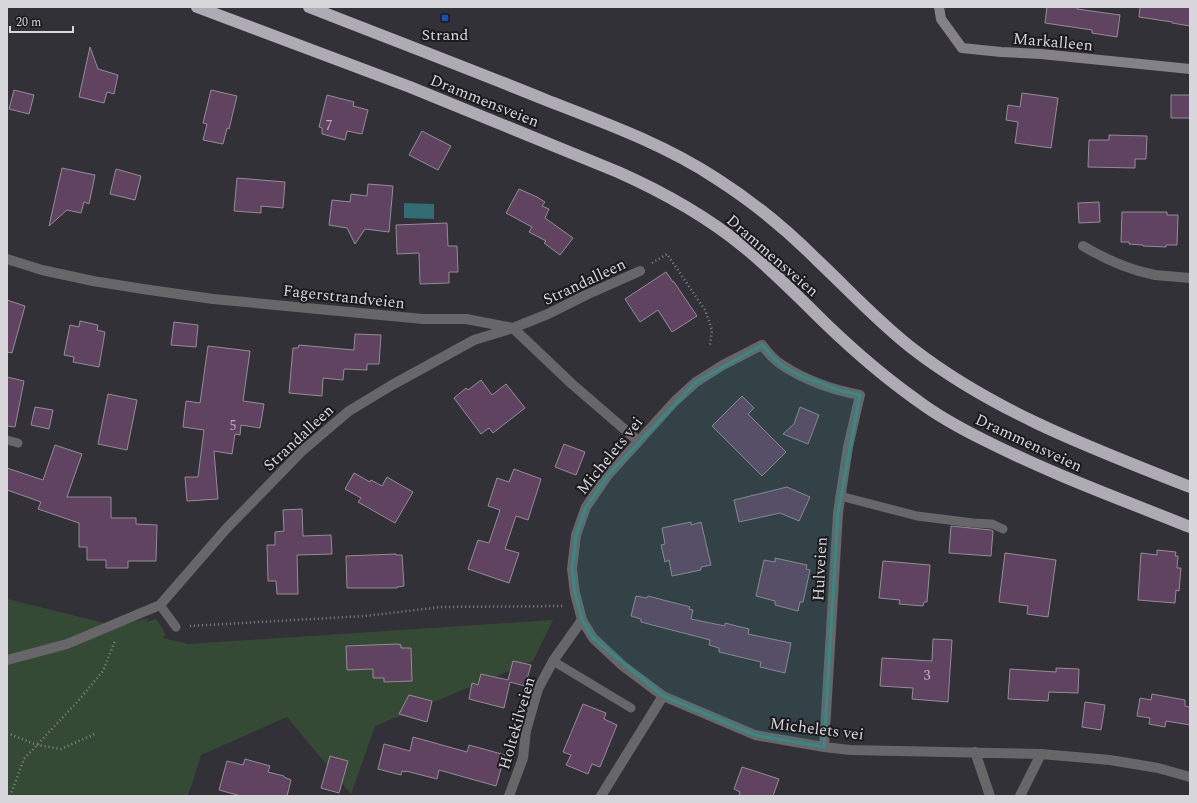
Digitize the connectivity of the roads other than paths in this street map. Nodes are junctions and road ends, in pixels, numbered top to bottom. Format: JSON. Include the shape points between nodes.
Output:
{"nodes":[{"id":1,"x":197,"y":7,"type":"edge"},
{"id":2,"x":309,"y":7,"type":"edge"},
{"id":3,"x":939,"y":7,"type":"edge"},
{"id":4,"x":1190,"y":69,"type":"edge"},
{"id":5,"x":1083,"y":246,"type":"dead end"},
{"id":6,"x":7,"y":259,"type":"edge"},
{"id":7,"x":640,"y":271,"type":"road end"},
{"id":8,"x":1190,"y":278,"type":"edge"},
{"id":9,"x":513,"y":328,"type":"junction"},
{"id":10,"x":860,"y":395,"type":"joint"},
{"id":11,"x":7,"y":440,"type":"edge"},
{"id":12,"x":638,"y":441,"type":"junction"},
{"id":13,"x":18,"y":443,"type":"dead end"},
{"id":14,"x":1190,"y":487,"type":"edge"},
{"id":15,"x":840,"y":496,"type":"junction"},
{"id":16,"x":1190,"y":527,"type":"edge"},
{"id":17,"x":1003,"y":530,"type":"dead end"},
{"id":18,"x":160,"y":605,"type":"junction"},
{"id":19,"x":582,"y":620,"type":"junction"},
{"id":20,"x":176,"y":627,"type":"road end"},
{"id":21,"x":7,"y":660,"type":"edge"},
{"id":22,"x":553,"y":662,"type":"junction"},
{"id":23,"x":663,"y":696,"type":"junction"},
{"id":24,"x":631,"y":708,"type":"dead end"},
{"id":25,"x":824,"y":747,"type":"junction"},
{"id":26,"x":975,"y":752,"type":"junction"},
{"id":27,"x":1041,"y":754,"type":"junction"},
{"id":28,"x":1190,"y":777,"type":"edge"},
{"id":29,"x":509,"y":796,"type":"edge"},
{"id":30,"x":601,"y":796,"type":"edge"},
{"id":31,"x":990,"y":796,"type":"edge"},
{"id":32,"x":1020,"y":796,"type":"edge"}],
"edges":[{"from":1,"to":16,"type":"highway","name":"Drammensveien","via":[[410,87],[652,187],[723,230],[789,287],[887,379],[955,425],[1031,462]]},
{"from":2,"to":14,"type":"highway","name":"Drammensveien","via":[[635,135],[695,165],[769,217],[910,347],[975,392],[1021,416]]},
{"from":3,"to":4,"type":"main road","name":"Markalleen","via":[[941,19],[962,48]]},
{"from":5,"to":8,"type":"street","via":[[1135,270],[1155,275]]},
{"from":6,"to":9,"type":"street","name":"Fagerstrandveien","via":[[93,282],[213,299],[423,319],[466,319]]},
{"from":7,"to":9,"type":"street","name":"Strandalleen"},
{"from":9,"to":12,"type":"street"},
{"from":9,"to":18,"type":"street","name":"Strandalleen","via":[[474,340],[349,411],[302,451],[226,529]]},
{"from":10,"to":12,"type":"street","name":"Michelets vei","via":[[797,374],[770,356],[762,345],[696,382]]},
{"from":10,"to":15,"type":"street","name":"Hulveien"},
{"from":11,"to":13,"type":"lane"},
{"from":12,"to":19,"type":"street","name":"Michelets vei","via":[[608,475],[586,507],[576,535],[572,569]]},
{"from":15,"to":17,"type":"lane","via":[[917,516],[992,524]]},
{"from":15,"to":25,"type":"street","name":"Hulveien"},
{"from":18,"to":20,"type":"lane"},
{"from":18,"to":21,"type":"street","name":"Strandalleen","via":[[67,644]]},
{"from":19,"to":22,"type":"street","name":"Holtekilveien"},
{"from":19,"to":23,"type":"street","name":"Michelets vei","via":[[593,638],[623,666]]},
{"from":22,"to":24,"type":"lane"},
{"from":22,"to":29,"type":"street","name":"Holtekilveien","via":[[538,689],[526,731],[523,758]]},
{"from":23,"to":25,"type":"street","name":"Michelets vei","via":[[755,735]]},
{"from":23,"to":30,"type":"street"},
{"from":25,"to":26,"type":"street","name":"Michelets vei","via":[[850,750]]},
{"from":26,"to":27,"type":"street","name":"Michelets vei"},
{"from":26,"to":31,"type":"street"},
{"from":27,"to":28,"type":"street","name":"Michelets vei","via":[[1110,760],[1158,768]]},
{"from":27,"to":32,"type":"street"}]}
